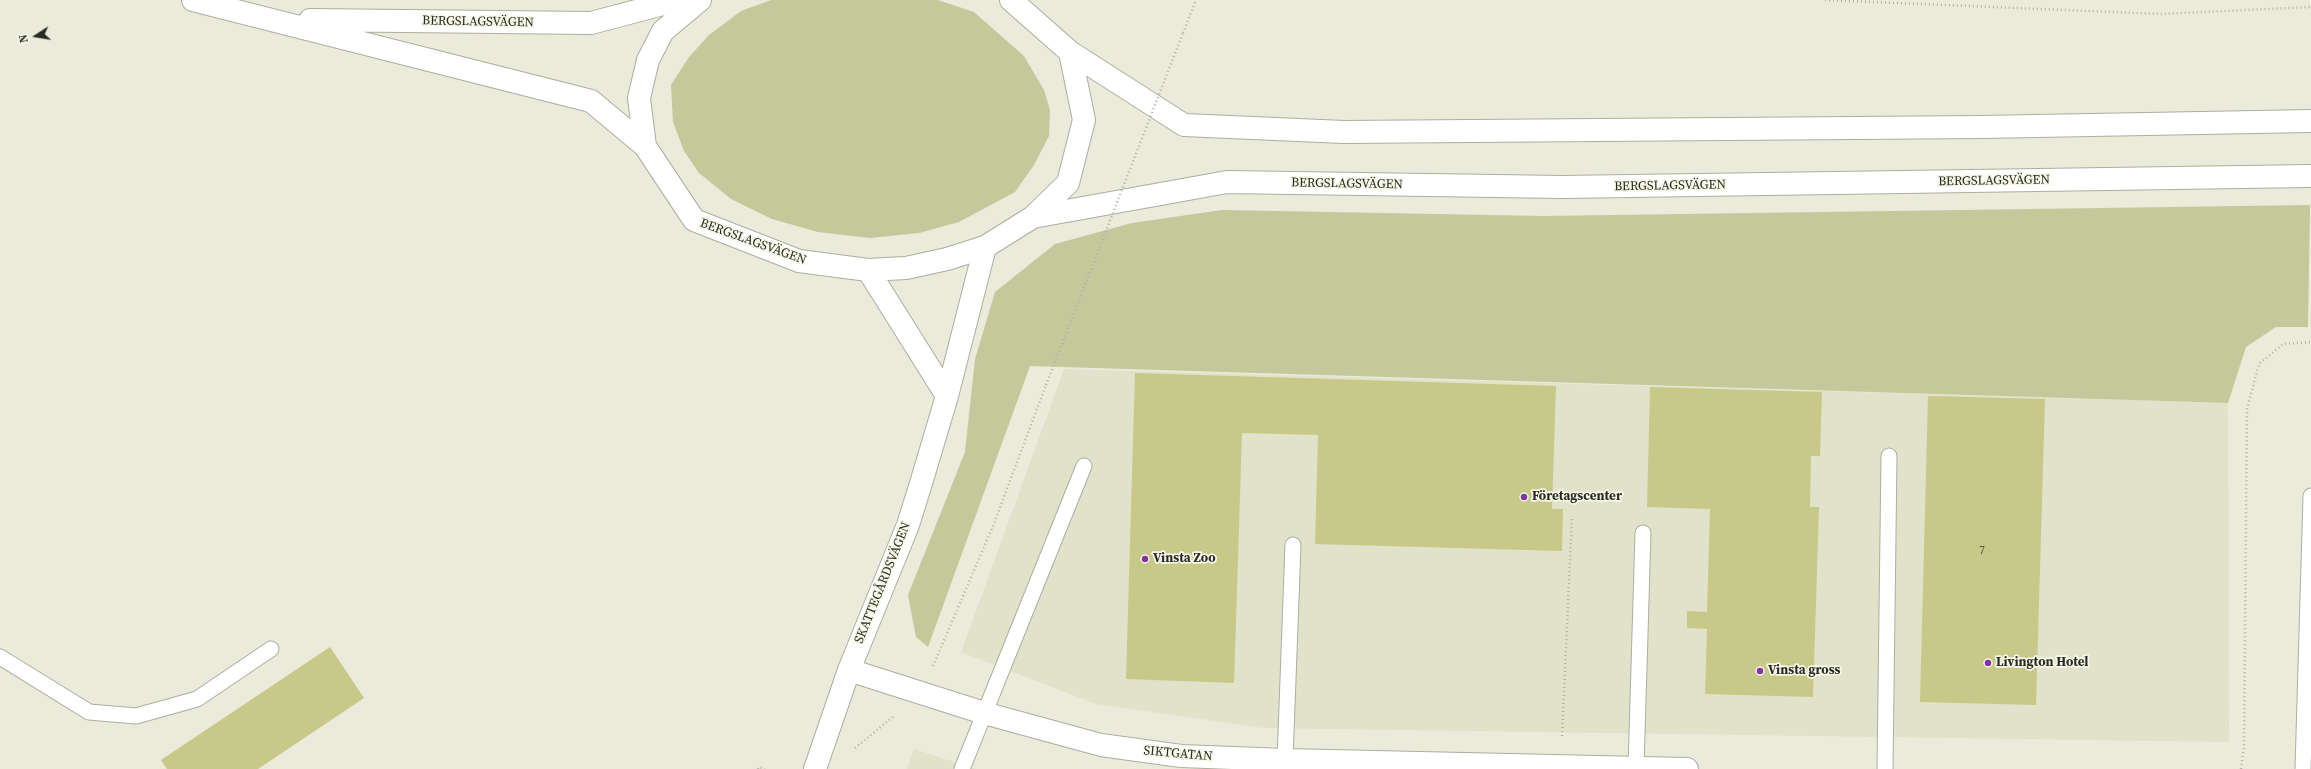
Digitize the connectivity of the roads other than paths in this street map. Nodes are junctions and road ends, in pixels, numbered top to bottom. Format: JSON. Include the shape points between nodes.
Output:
{"nodes":[{"id":1,"x":193,"y":0,"type":"edge"},
{"id":2,"x":678,"y":0,"type":"edge"},
{"id":3,"x":700,"y":0,"type":"edge"},
{"id":4,"x":1012,"y":0,"type":"edge"},
{"id":5,"x":275,"y":19,"type":"junction"},
{"id":6,"x":1070,"y":52,"type":"junction"},
{"id":7,"x":2311,"y":121,"type":"edge"},
{"id":8,"x":645,"y":146,"type":"junction"},
{"id":9,"x":2311,"y":176,"type":"edge"},
{"id":10,"x":1033,"y":217,"type":"junction"},
{"id":11,"x":985,"y":247,"type":"junction"},
{"id":12,"x":868,"y":270,"type":"junction"},
{"id":13,"x":947,"y":396,"type":"junction"},
{"id":14,"x":1889,"y":456,"type":"dead end"},
{"id":15,"x":1084,"y":466,"type":"dead end"},
{"id":16,"x":2311,"y":496,"type":"edge"},
{"id":17,"x":1643,"y":533,"type":"dead end"},
{"id":18,"x":1293,"y":545,"type":"dead end"},
{"id":19,"x":271,"y":650,"type":"dead end"},
{"id":20,"x":0,"y":657,"type":"edge"},
{"id":21,"x":849,"y":670,"type":"junction"},
{"id":22,"x":984,"y":713,"type":"junction"},
{"id":23,"x":1285,"y":760,"type":"junction"},
{"id":24,"x":1346,"y":765,"type":"edge"},
{"id":25,"x":1636,"y":768,"type":"junction"},
{"id":26,"x":815,"y":769,"type":"edge"},
{"id":27,"x":962,"y":769,"type":"edge"},
{"id":28,"x":1687,"y":769,"type":"edge"},
{"id":29,"x":1885,"y":769,"type":"edge"},
{"id":30,"x":2303,"y":769,"type":"edge"}],
"edges":[{"from":1,"to":5,"type":"main road","name":"BERGSLAGSVÄGEN"},
{"from":2,"to":5,"type":"main road","name":"BERGSLAGSVÄGEN","via":[[591,23]]},
{"from":3,"to":8,"type":"main road","name":"BERGSLAGSVÄGEN","via":[[663,31],[648,60],[639,98]]},
{"from":4,"to":6,"type":"main road"},
{"from":5,"to":8,"type":"main road","name":"BERGSLAGSVÄGEN","via":[[591,101]]},
{"from":6,"to":7,"type":"main road","via":[[1184,125],[1344,132],[1965,127]]},
{"from":6,"to":10,"type":"main road","name":"BERGSLAGSVÄGEN","via":[[1084,120],[1068,183]]},
{"from":8,"to":12,"type":"main road","name":"BERGSLAGSVÄGEN","via":[[694,220],[799,261]]},
{"from":9,"to":10,"type":"main road","name":"BERGSLAGSVÄGEN","via":[[1562,187],[1227,182]]},
{"from":10,"to":11,"type":"main road","name":"BERGSLAGSVÄGEN"},
{"from":11,"to":12,"type":"main road","name":"BERGSLAGSVÄGEN","via":[[906,268]]},
{"from":11,"to":13,"type":"main road","name":"SKATTEGÅRDSVÄGEN"},
{"from":12,"to":13,"type":"main road"},
{"from":13,"to":21,"type":"main road","name":"SKATTEGÅRDSVÄGEN","via":[[908,525]]},
{"from":14,"to":29,"type":"lane"},
{"from":15,"to":22,"type":"lane"},
{"from":16,"to":30,"type":"lane"},
{"from":17,"to":25,"type":"lane"},
{"from":18,"to":23,"type":"lane"},
{"from":19,"to":20,"type":"lane","via":[[197,699],[136,716],[89,712]]},
{"from":21,"to":22,"type":"main road","name":"SIKTGATAN"},
{"from":21,"to":26,"type":"main road","name":"SKATTEGÅRDSVÄGEN"},
{"from":22,"to":23,"type":"main road","name":"SIKTGATAN","via":[[1101,745],[1181,756]]},
{"from":22,"to":27,"type":"lane"},
{"from":23,"to":24,"type":"main road","name":"SIKTGATAN"},
{"from":24,"to":25,"type":"main road","name":"SIKTGATAN"},
{"from":25,"to":28,"type":"main road","name":"SIKTGATAN"}]}
